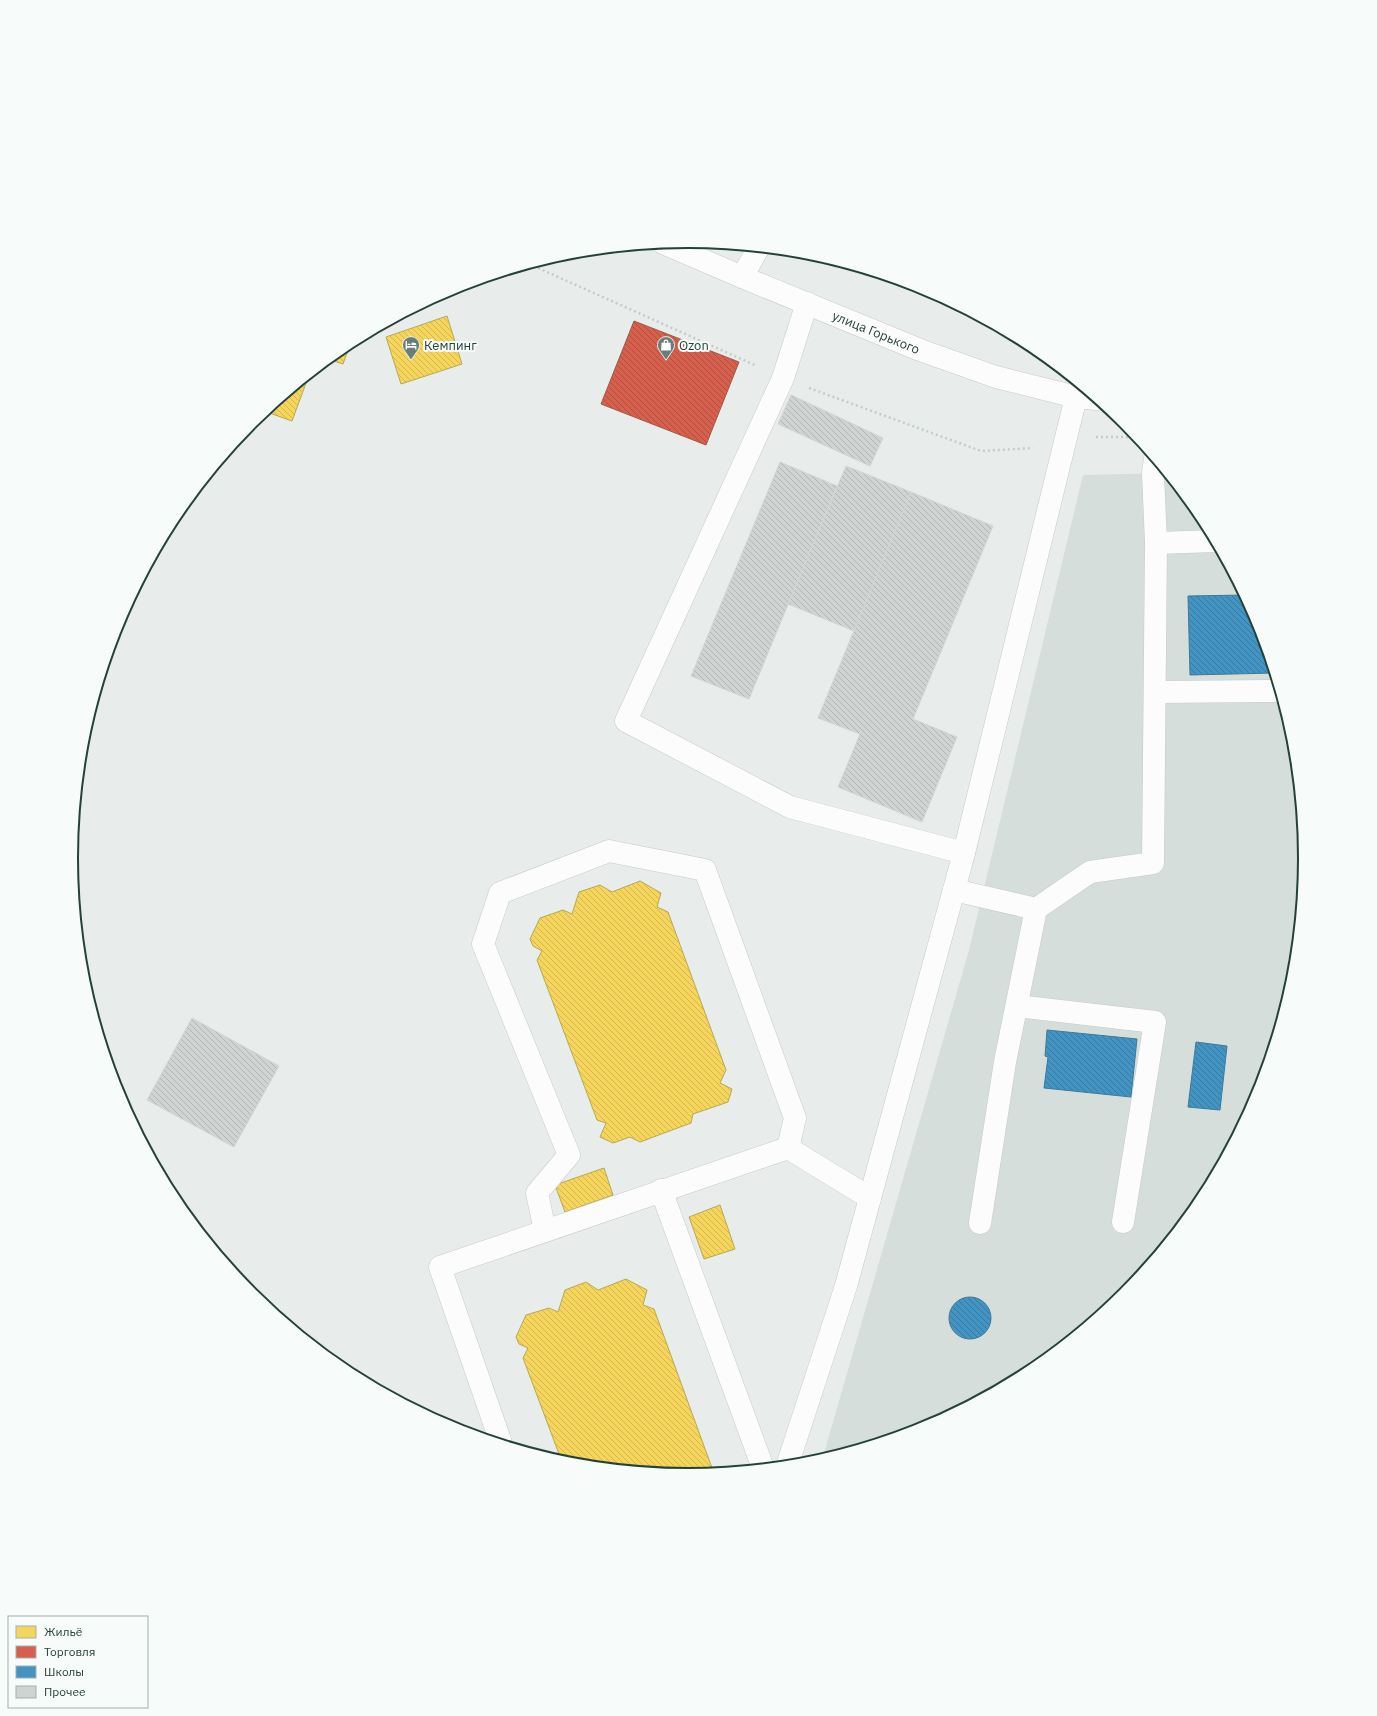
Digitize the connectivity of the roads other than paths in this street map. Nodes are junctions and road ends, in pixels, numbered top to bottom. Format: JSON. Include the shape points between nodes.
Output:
{"nodes":[{"id":1,"x":675,"y":248,"type":"edge"},
{"id":2,"x":756,"y":252,"type":"edge"},
{"id":3,"x":742,"y":277,"type":"junction"},
{"id":4,"x":807,"y":303,"type":"junction"},
{"id":5,"x":1076,"y":397,"type":"junction"},
{"id":6,"x":1090,"y":398,"type":"edge"},
{"id":7,"x":1154,"y":464,"type":"edge"},
{"id":8,"x":1210,"y":542,"type":"edge"},
{"id":9,"x":1156,"y":543,"type":"junction"},
{"id":10,"x":1275,"y":691,"type":"edge"},
{"id":11,"x":1155,"y":692,"type":"junction"},
{"id":12,"x":964,"y":853,"type":"junction"},
{"id":13,"x":954,"y":890,"type":"junction"},
{"id":14,"x":1036,"y":909,"type":"junction"},
{"id":15,"x":1018,"y":1006,"type":"junction"},
{"id":16,"x":788,"y":1148,"type":"junction"},
{"id":17,"x":661,"y":1190,"type":"junction"},
{"id":18,"x":870,"y":1198,"type":"junction"},
{"id":19,"x":1123,"y":1222,"type":"dead end"},
{"id":20,"x":980,"y":1223,"type":"dead end"},
{"id":21,"x":545,"y":1231,"type":"junction"},
{"id":22,"x":499,"y":1438,"type":"edge"},
{"id":23,"x":789,"y":1460,"type":"edge"},
{"id":24,"x":761,"y":1464,"type":"edge"}],
"edges":[{"from":1,"to":3,"type":"street","name":"улица Горького"},
{"from":2,"to":3,"type":"street"},
{"from":3,"to":4,"type":"street","name":"улица Горького"},
{"from":4,"to":5,"type":"street","name":"улица Горького","via":[[920,350],[996,377]]},
{"from":4,"to":12,"type":"street","via":[[783,378],[626,721],[790,807]]},
{"from":5,"to":6,"type":"street","name":"улица Горького"},
{"from":5,"to":12,"type":"street"},
{"from":7,"to":9,"type":"street"},
{"from":8,"to":9,"type":"street"},
{"from":9,"to":11,"type":"street"},
{"from":10,"to":11,"type":"street"},
{"from":11,"to":14,"type":"street","via":[[1153,863],[1090,872]]},
{"from":12,"to":13,"type":"street"},
{"from":13,"to":14,"type":"street"},
{"from":13,"to":18,"type":"street"},
{"from":14,"to":15,"type":"street"},
{"from":15,"to":19,"type":"street","via":[[1156,1022]]},
{"from":15,"to":20,"type":"street","via":[[1006,1062]]},
{"from":16,"to":17,"type":"street"},
{"from":16,"to":18,"type":"street"},
{"from":16,"to":21,"type":"street","via":[[795,1118],[705,870],[609,851],[500,893],[483,944],[569,1155],[537,1192]]},
{"from":17,"to":21,"type":"street"},
{"from":17,"to":24,"type":"street"},
{"from":18,"to":23,"type":"street","via":[[846,1286]]},
{"from":21,"to":22,"type":"street","via":[[440,1267]]}]}
